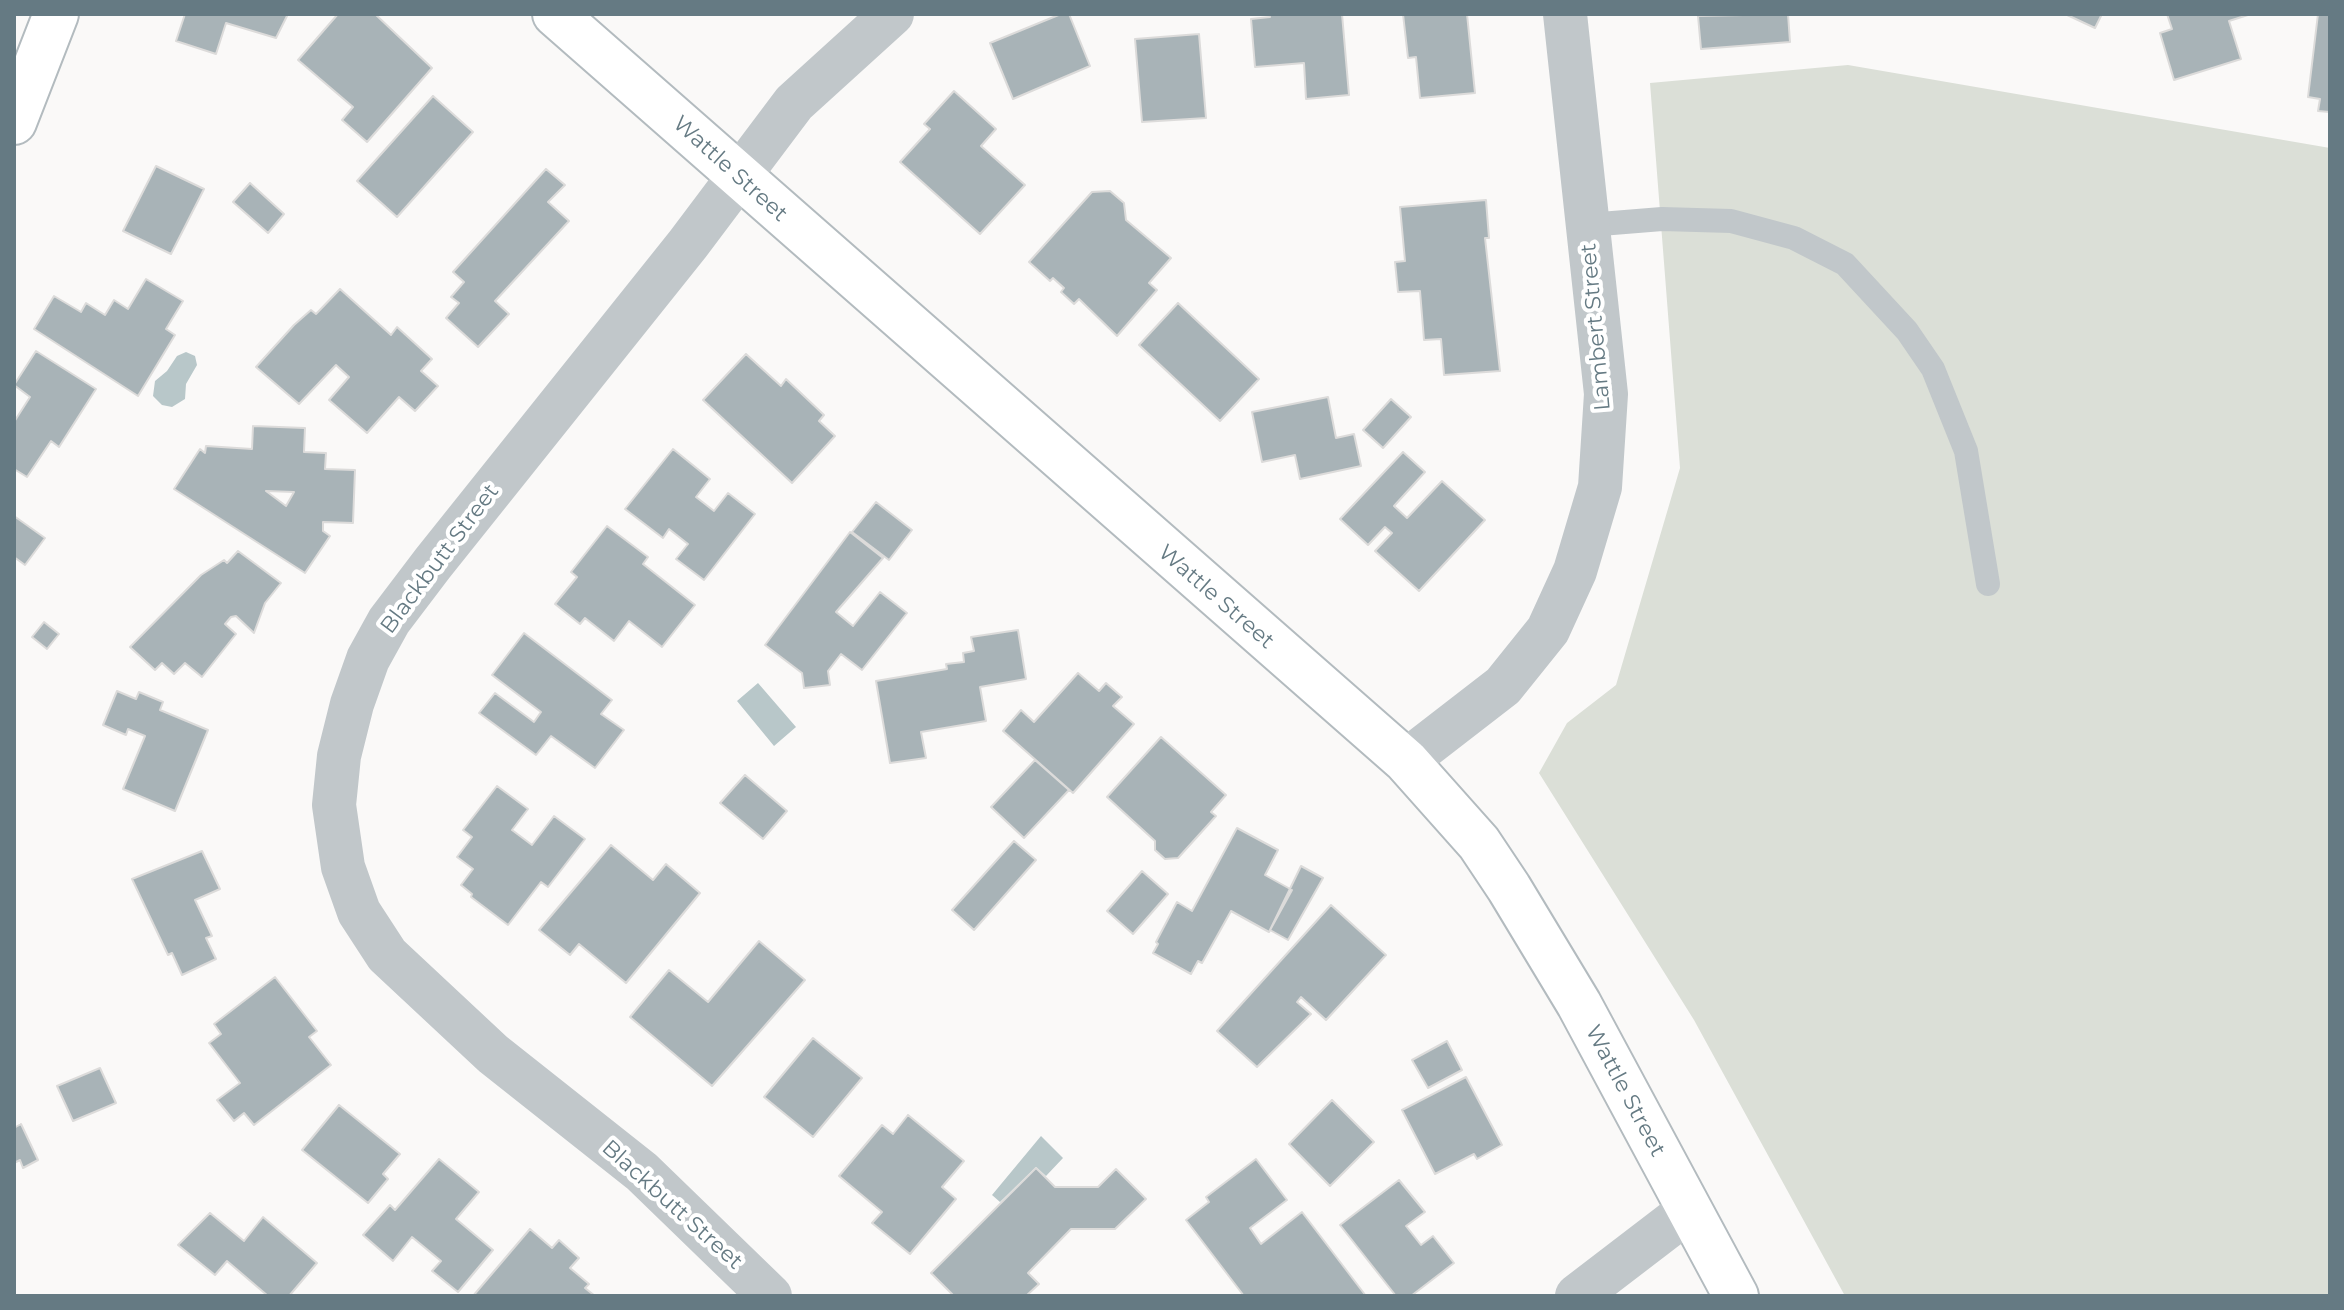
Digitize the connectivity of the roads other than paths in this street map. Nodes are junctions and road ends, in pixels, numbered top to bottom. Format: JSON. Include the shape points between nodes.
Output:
{"nodes":[{"id":1,"x":56,"y":14,"type":"edge"},
{"id":2,"x":555,"y":14,"type":"edge"},
{"id":3,"x":892,"y":14,"type":"edge"},
{"id":4,"x":1565,"y":14,"type":"edge"},
{"id":5,"x":14,"y":122,"type":"edge"},
{"id":6,"x":739,"y":177,"type":"junction"},
{"id":7,"x":1588,"y":225,"type":"junction"},
{"id":8,"x":1988,"y":584,"type":"dead end"},
{"id":9,"x":1406,"y":761,"type":"junction"},
{"id":10,"x":1688,"y":1211,"type":"junction"},
{"id":11,"x":770,"y":1296,"type":"edge"},
{"id":12,"x":1577,"y":1296,"type":"edge"},
{"id":13,"x":1736,"y":1296,"type":"edge"}],
"edges":[{"from":1,"to":5,"type":"street"},
{"from":2,"to":6,"type":"street","name":"Wattle Street"},
{"from":3,"to":6,"type":"street","name":"Blackbutt Street","via":[[794,103]]},
{"from":4,"to":7,"type":"street","name":"Lambert Street"},
{"from":6,"to":9,"type":"street","name":"Wattle Street"},
{"from":6,"to":11,"type":"street","name":"Blackbutt Street","via":[[389,621],[352,704],[334,805],[343,867],[359,912],[387,955],[493,1054],[642,1172]]},
{"from":7,"to":8,"type":"lane","via":[[1731,221],[1794,238],[1845,264],[1907,331],[1933,369],[1966,451]]},
{"from":7,"to":9,"type":"street","name":"Lambert Street","via":[[1606,394],[1600,487],[1575,571],[1548,630],[1503,686]]},
{"from":9,"to":10,"type":"street","name":"Wattle Street","via":[[1479,843],[1509,888],[1579,1004]]},
{"from":10,"to":12,"type":"street"},
{"from":10,"to":13,"type":"street","name":"Wattle Street"}]}
